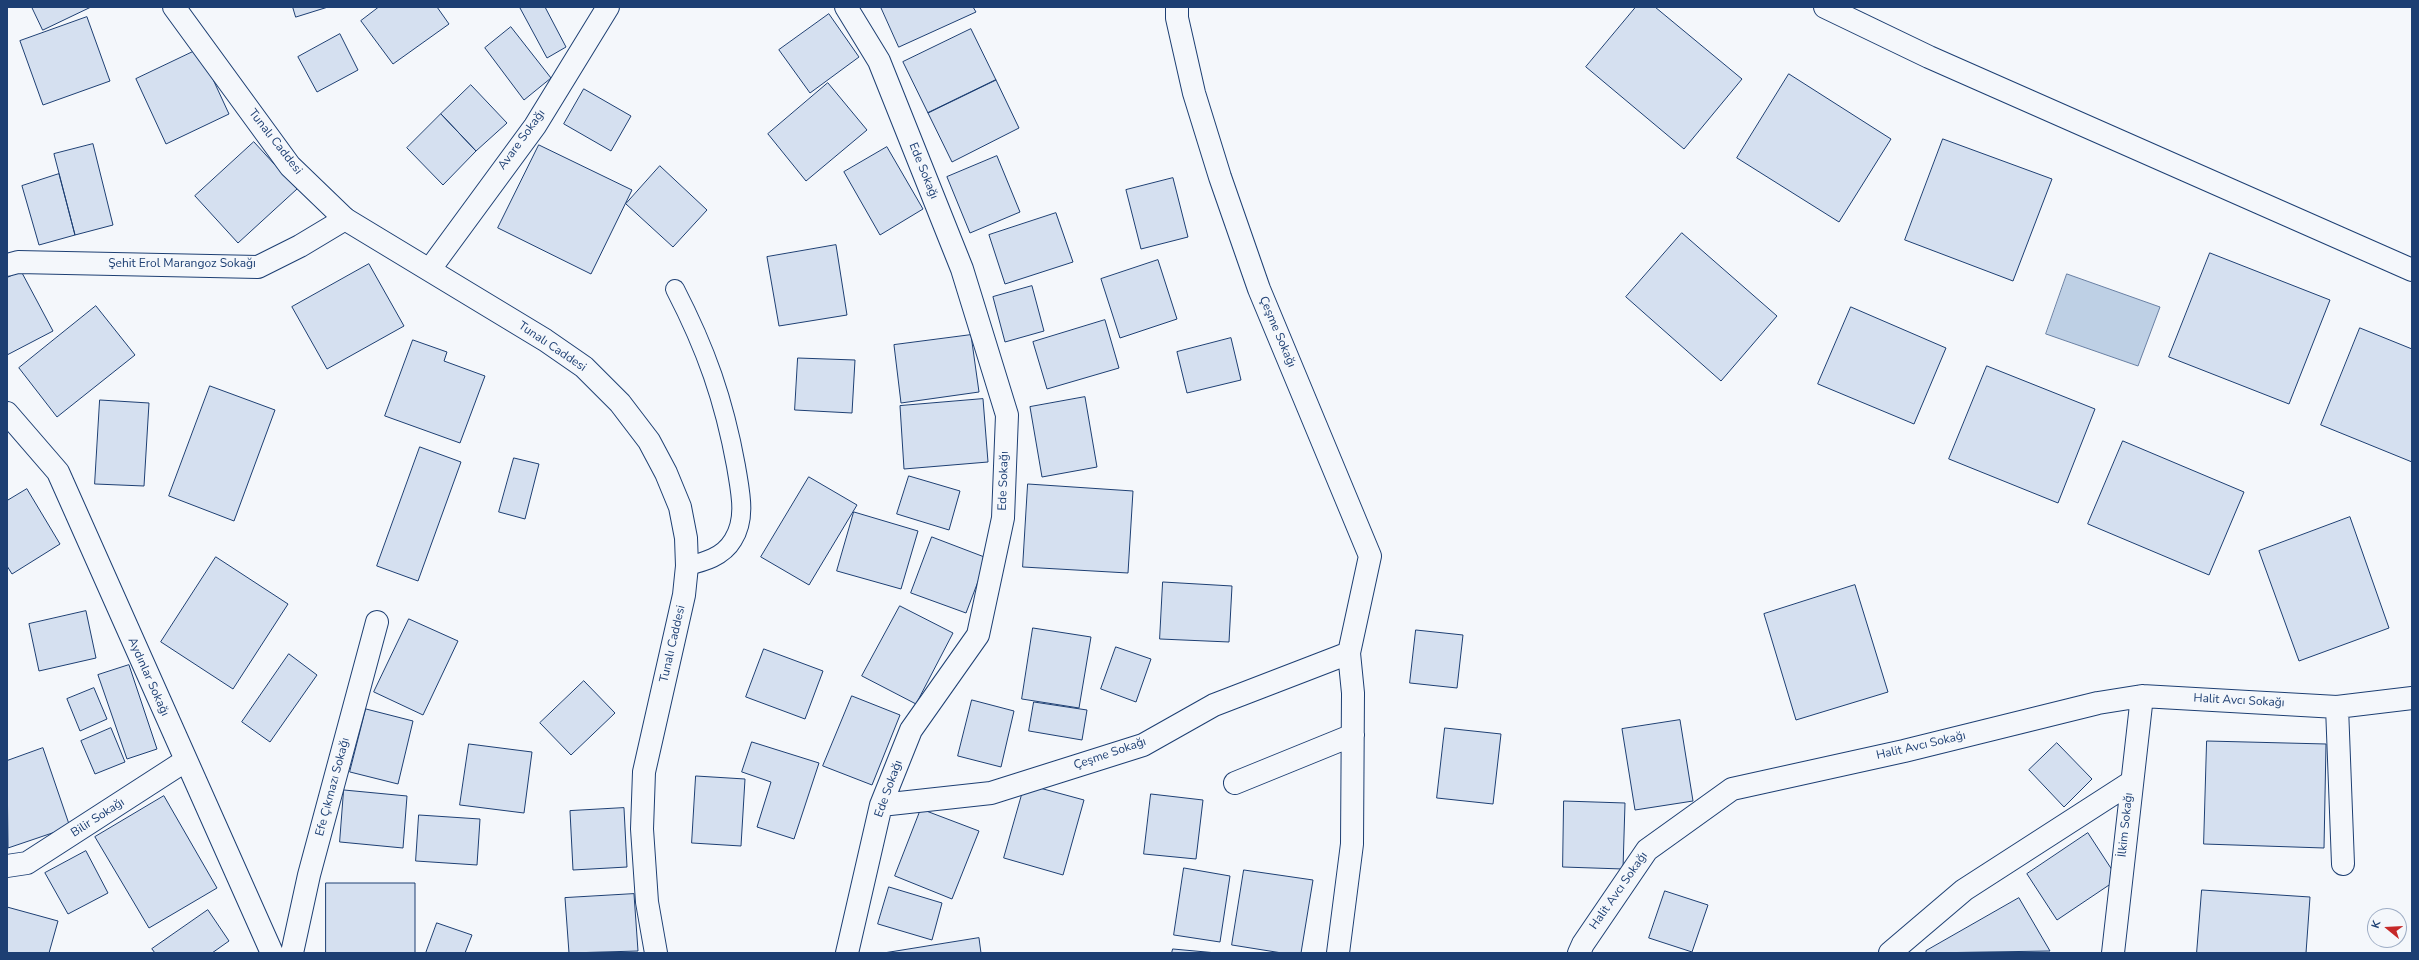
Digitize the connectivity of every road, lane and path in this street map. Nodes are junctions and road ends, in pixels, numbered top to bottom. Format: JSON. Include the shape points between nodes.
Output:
{"nodes":[{"id":1,"x":174,"y":7,"type":"edge"},
{"id":2,"x":608,"y":7,"type":"edge"},
{"id":3,"x":846,"y":7,"type":"edge"},
{"id":4,"x":1177,"y":7,"type":"edge"},
{"id":5,"x":1825,"y":7,"type":"edge"},
{"id":6,"x":345,"y":219,"type":"junction"},
{"id":7,"x":7,"y":265,"type":"edge"},
{"id":8,"x":430,"y":269,"type":"junction"},
{"id":9,"x":2412,"y":270,"type":"edge"},
{"id":10,"x":675,"y":289,"type":"dead end"},
{"id":11,"x":7,"y":413,"type":"edge"},
{"id":12,"x":687,"y":566,"type":"junction"},
{"id":13,"x":377,"y":622,"type":"dead end"},
{"id":14,"x":1349,"y":653,"type":"junction"},
{"id":15,"x":2142,"y":696,"type":"junction"},
{"id":16,"x":2412,"y":698,"type":"edge"},
{"id":17,"x":2337,"y":707,"type":"junction"},
{"id":18,"x":1353,"y":735,"type":"junction"},
{"id":19,"x":185,"y":761,"type":"junction"},
{"id":20,"x":1235,"y":783,"type":"dead end"},
{"id":21,"x":2130,"y":783,"type":"junction"},
{"id":22,"x":881,"y":805,"type":"junction"},
{"id":23,"x":2343,"y":864,"type":"dead end"},
{"id":24,"x":7,"y":866,"type":"edge"},
{"id":25,"x":272,"y":953,"type":"edge"},
{"id":26,"x":292,"y":953,"type":"edge"},
{"id":27,"x":656,"y":953,"type":"edge"},
{"id":28,"x":847,"y":953,"type":"edge"},
{"id":29,"x":1338,"y":953,"type":"edge"},
{"id":30,"x":1579,"y":953,"type":"edge"},
{"id":31,"x":1890,"y":953,"type":"edge"},
{"id":32,"x":2113,"y":953,"type":"edge"}],
"edges":[{"from":1,"to":6,"type":"street","name":"Tunalı Caddesi","via":[[290,166]]},
{"from":2,"to":8,"type":"street","name":"Avare Sokağı","via":[[534,126]]},
{"from":3,"to":22,"type":"street","name":"Ede Sokağı","via":[[878,61],[962,269],[1007,415],[1003,518],[978,635],[911,730]]},
{"from":4,"to":14,"type":"street","name":"Çeşme Sokağı","via":[[1177,18],[1194,93],[1254,274],[1370,556]]},
{"from":5,"to":9,"type":"street","via":[[1929,57]]},
{"from":6,"to":7,"type":"street","name":"Şehit Erol Marangoz Sokağı","via":[[258,267],[18,262]]},
{"from":6,"to":8,"type":"street","name":"Tunalı Caddesi"},
{"from":8,"to":12,"type":"street","name":"Tunalı Caddesi","via":[[584,367],[620,402],[649,441],[680,507],[686,538]]},
{"from":10,"to":12,"type":"lane","via":[[694,325],[715,380],[727,419],[742,500],[741,522],[733,541],[711,560]]},
{"from":11,"to":19,"type":"street","name":"Aydınlar Sokağı","via":[[58,472]]},
{"from":12,"to":27,"type":"street","name":"Tunalı Caddesi","via":[[684,595],[644,772],[642,829],[646,895]]},
{"from":13,"to":26,"type":"street","name":"Efe Çıkmazı Sokağı","via":[[309,875]]},
{"from":14,"to":18,"type":"street","name":"Çeşme Sokağı","via":[[1353,693]]},
{"from":14,"to":22,"type":"street","name":"Çeşme Sokağı","via":[[1214,706],[1143,745],[991,793]]},
{"from":15,"to":17,"type":"street","name":"Halit Avcı Sokağı"},
{"from":15,"to":21,"type":"street","name":"İlkim Sokağı"},
{"from":15,"to":30,"type":"street","name":"Halit Avcı Sokağı","via":[[2098,703],[1904,751],[1732,789],[1647,850]]},
{"from":16,"to":17,"type":"street","name":"Halit Avcı Sokağı"},
{"from":17,"to":23,"type":"street"},
{"from":18,"to":20,"type":"street"},
{"from":18,"to":29,"type":"street","name":"Çeşme Sokağı","via":[[1352,844]]},
{"from":19,"to":24,"type":"street","name":"Bilir Sokağı","via":[[27,863]]},
{"from":19,"to":25,"type":"street","name":"Aydınlar Sokağı"},
{"from":21,"to":31,"type":"street","via":[[1964,890]]},
{"from":21,"to":32,"type":"street","name":"İlkim Sokağı"},
{"from":22,"to":28,"type":"street","name":"Ede Sokağı"}]}
